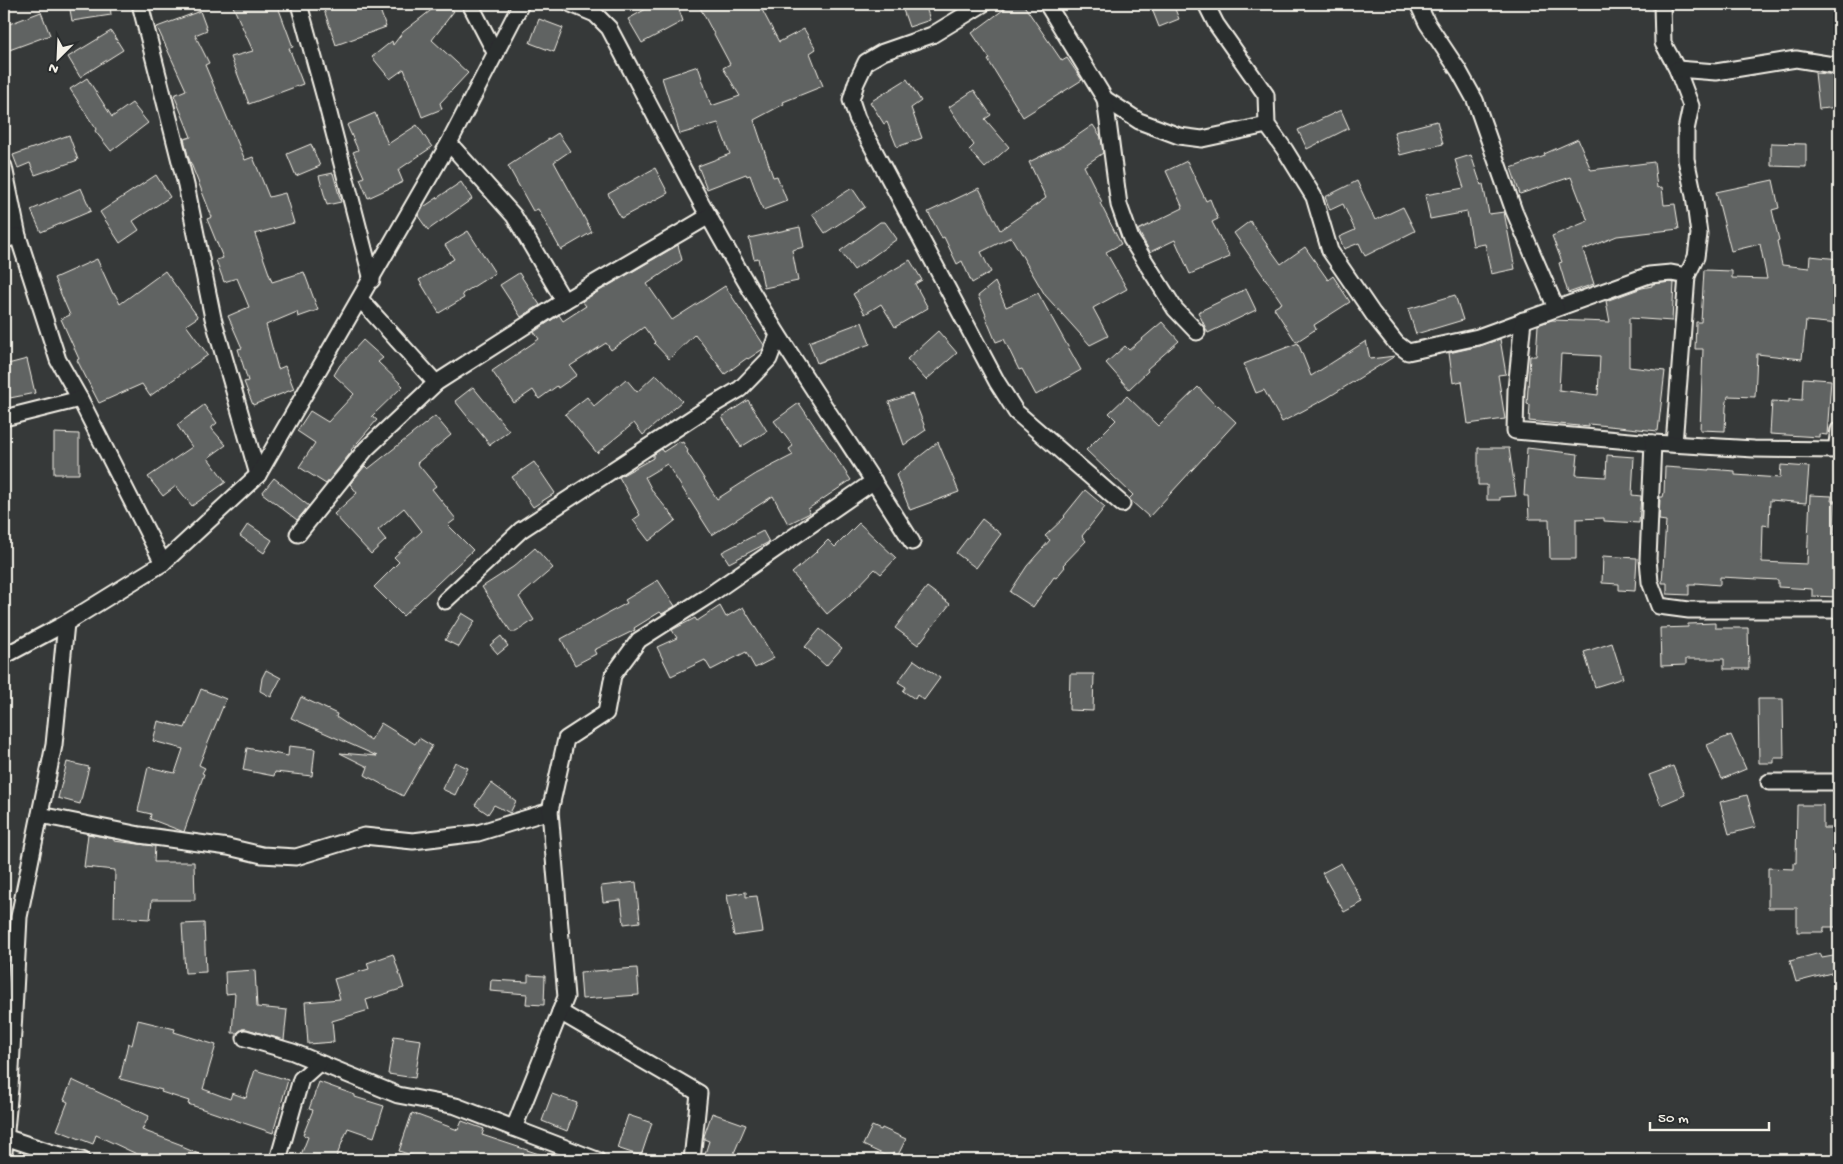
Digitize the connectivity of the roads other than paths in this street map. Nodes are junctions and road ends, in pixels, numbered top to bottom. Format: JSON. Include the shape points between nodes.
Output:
{"nodes":[{"id":1,"x":140,"y":4,"type":"edge"},
{"id":2,"x":299,"y":4,"type":"edge"},
{"id":3,"x":470,"y":4,"type":"edge"},
{"id":4,"x":521,"y":4,"type":"edge"},
{"id":5,"x":571,"y":4,"type":"edge"},
{"id":6,"x":983,"y":4,"type":"edge"},
{"id":7,"x":1047,"y":4,"type":"edge"},
{"id":8,"x":1206,"y":4,"type":"edge"},
{"id":9,"x":1418,"y":4,"type":"edge"},
{"id":10,"x":1662,"y":4,"type":"edge"},
{"id":11,"x":496,"y":54,"type":"junction"},
{"id":12,"x":1839,"y":66,"type":"edge"},
{"id":13,"x":1677,"y":69,"type":"junction"},
{"id":14,"x":1105,"y":99,"type":"junction"},
{"id":15,"x":1267,"y":125,"type":"junction"},
{"id":16,"x":449,"y":144,"type":"junction"},
{"id":17,"x":4,"y":167,"type":"edge"},
{"id":18,"x":709,"y":216,"type":"junction"},
{"id":19,"x":11,"y":238,"type":"edge"},
{"id":20,"x":1687,"y":276,"type":"junction"},
{"id":21,"x":372,"y":280,"type":"junction"},
{"id":22,"x":360,"y":298,"type":"junction"},
{"id":23,"x":564,"y":301,"type":"junction"},
{"id":24,"x":1556,"y":308,"type":"junction"},
{"id":25,"x":1523,"y":320,"type":"junction"},
{"id":26,"x":1197,"y":332,"type":"dead end"},
{"id":27,"x":778,"y":335,"type":"junction"},
{"id":28,"x":436,"y":383,"type":"junction"},
{"id":29,"x":80,"y":400,"type":"junction"},
{"id":30,"x":4,"y":418,"type":"edge"},
{"id":31,"x":1839,"y":430,"type":"edge"},
{"id":32,"x":1653,"y":443,"type":"junction"},
{"id":33,"x":1674,"y":444,"type":"junction"},
{"id":34,"x":1838,"y":450,"type":"edge"},
{"id":35,"x":258,"y":475,"type":"junction"},
{"id":36,"x":874,"y":481,"type":"junction"},
{"id":37,"x":1122,"y":504,"type":"dead end"},
{"id":38,"x":298,"y":534,"type":"dead end"},
{"id":39,"x":912,"y":542,"type":"dead end"},
{"id":40,"x":163,"y":563,"type":"junction"},
{"id":41,"x":445,"y":601,"type":"dead end"},
{"id":42,"x":1839,"y":610,"type":"edge"},
{"id":43,"x":66,"y":623,"type":"junction"},
{"id":44,"x":4,"y":656,"type":"edge"},
{"id":45,"x":1768,"y":782,"type":"dead end"},
{"id":46,"x":1839,"y":782,"type":"edge"},
{"id":47,"x":550,"y":812,"type":"junction"},
{"id":48,"x":40,"y":816,"type":"junction"},
{"id":49,"x":560,"y":1012,"type":"junction"},
{"id":50,"x":246,"y":1038,"type":"dead end"},
{"id":51,"x":319,"y":1063,"type":"junction"},
{"id":52,"x":7,"y":1089,"type":"edge"},
{"id":53,"x":514,"y":1128,"type":"junction"},
{"id":54,"x":5,"y":1144,"type":"edge"},
{"id":55,"x":574,"y":1156,"type":"edge"},
{"id":56,"x":82,"y":1160,"type":"edge"},
{"id":57,"x":278,"y":1160,"type":"edge"},
{"id":58,"x":597,"y":1160,"type":"edge"},
{"id":59,"x":692,"y":1160,"type":"edge"}],
"edges":[{"from":1,"to":35,"type":"street","via":[[186,185],[214,318]]},
{"from":2,"to":21,"type":"street"},
{"from":3,"to":11,"type":"street"},
{"from":4,"to":11,"type":"street"},
{"from":5,"to":18,"type":"street","via":[[596,14],[609,28]]},
{"from":6,"to":37,"type":"street","via":[[932,35],[883,52],[866,62],[851,100],[857,118],[1016,412]]},
{"from":7,"to":14,"type":"street"},
{"from":8,"to":15,"type":"street","via":[[1216,24],[1266,95]]},
{"from":9,"to":24,"type":"street","via":[[1476,100],[1514,211]]},
{"from":10,"to":13,"type":"street","via":[[1663,43]]},
{"from":11,"to":16,"type":"street"},
{"from":12,"to":13,"type":"street","via":[[1796,59],[1716,72]]},
{"from":13,"to":20,"type":"street","via":[[1691,106],[1686,130],[1686,159],[1699,234],[1696,257]]},
{"from":14,"to":15,"type":"street","via":[[1139,121],[1179,136],[1202,139]]},
{"from":14,"to":26,"type":"street","via":[[1119,205],[1132,239],[1176,309]]},
{"from":15,"to":25,"type":"street","via":[[1314,197],[1330,251],[1396,343],[1408,352],[1478,337]]},
{"from":16,"to":21,"type":"street"},
{"from":16,"to":23,"type":"street","via":[[514,216]]},
{"from":17,"to":19,"type":"street"},
{"from":18,"to":23,"type":"street"},
{"from":18,"to":27,"type":"street"},
{"from":19,"to":29,"type":"street","via":[[58,360]]},
{"from":20,"to":24,"type":"street","via":[[1671,273],[1649,275]]},
{"from":20,"to":33,"type":"street"},
{"from":21,"to":22,"type":"street"},
{"from":22,"to":28,"type":"street"},
{"from":22,"to":35,"type":"street"},
{"from":23,"to":28,"type":"street"},
{"from":24,"to":25,"type":"street"},
{"from":25,"to":32,"type":"street","via":[[1515,431]]},
{"from":27,"to":36,"type":"street"},
{"from":27,"to":41,"type":"street","via":[[769,359],[740,389],[521,530]]},
{"from":28,"to":38,"type":"street","via":[[366,449]]},
{"from":29,"to":30,"type":"street"},
{"from":29,"to":40,"type":"street"},
{"from":31,"to":34,"type":"street"},
{"from":32,"to":33,"type":"street"},
{"from":32,"to":42,"type":"street","via":[[1648,559],[1650,582],[1659,606],[1689,610]]},
{"from":33,"to":34,"type":"street"},
{"from":35,"to":40,"type":"street"},
{"from":36,"to":39,"type":"street"},
{"from":36,"to":47,"type":"street","via":[[639,640],[613,675],[606,713],[566,739]]},
{"from":40,"to":43,"type":"street"},
{"from":43,"to":44,"type":"street"},
{"from":43,"to":48,"type":"street","via":[[54,745]]},
{"from":45,"to":46,"type":"street"},
{"from":47,"to":48,"type":"street","via":[[478,833],[412,841],[364,836],[296,857],[262,855]]},
{"from":47,"to":49,"type":"street","via":[[566,997]]},
{"from":48,"to":52,"type":"street","via":[[19,917]]},
{"from":49,"to":53,"type":"street"},
{"from":49,"to":59,"type":"street","via":[[698,1093]]},
{"from":50,"to":51,"type":"street"},
{"from":51,"to":53,"type":"street","via":[[398,1095],[456,1106]]},
{"from":51,"to":57,"type":"street","via":[[301,1079]]},
{"from":52,"to":54,"type":"street"},
{"from":53,"to":55,"type":"street"},
{"from":54,"to":56,"type":"street"},
{"from":55,"to":58,"type":"street"}]}
